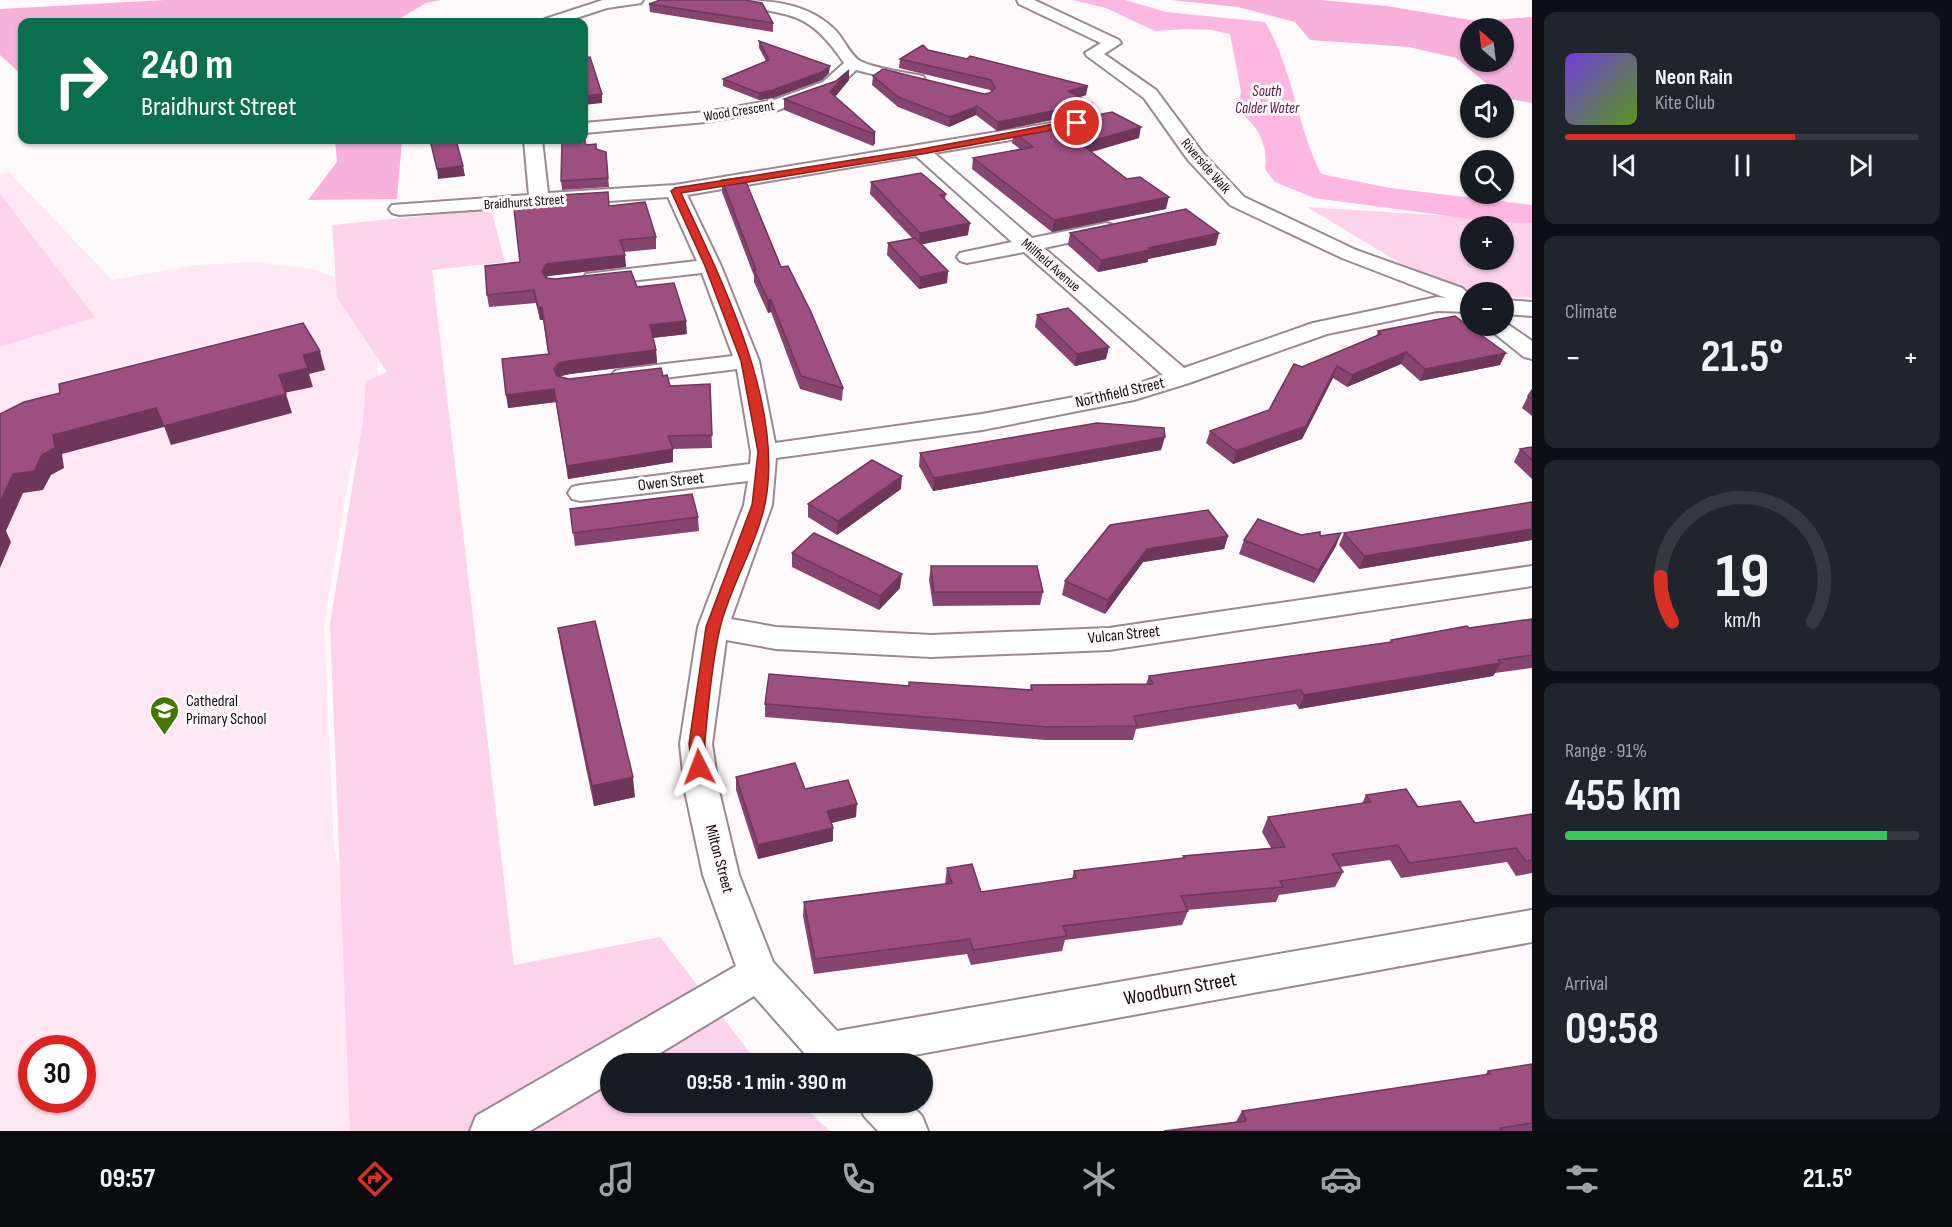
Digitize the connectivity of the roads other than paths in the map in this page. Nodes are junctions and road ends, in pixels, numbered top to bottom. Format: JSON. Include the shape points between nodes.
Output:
{"nodes":[{"id":1,"x":636,"y":0,"type":"edge"},
{"id":2,"x":737,"y":0,"type":"edge"},
{"id":3,"x":1024,"y":1,"type":"edge"},
{"id":4,"x":562,"y":18,"type":"edge"},
{"id":5,"x":853,"y":64,"type":"junction"},
{"id":6,"x":928,"y":83,"type":"edge"},
{"id":7,"x":1071,"y":124,"type":"edge"},
{"id":8,"x":588,"y":128,"type":"edge"},
{"id":9,"x":533,"y":144,"type":"edge"},
{"id":10,"x":922,"y":152,"type":"junction"},
{"id":11,"x":675,"y":191,"type":"junction"},
{"id":12,"x":539,"y":201,"type":"junction"},
{"id":13,"x":399,"y":209,"type":"dead end"},
{"id":14,"x":1121,"y":226,"type":"edge"},
{"id":15,"x":1028,"y":245,"type":"junction"},
{"id":16,"x":967,"y":257,"type":"dead end"},
{"id":17,"x":710,"y":266,"type":"junction"},
{"id":18,"x":568,"y":282,"type":"edge"},
{"id":19,"x":1460,"y":300,"type":"edge"},
{"id":20,"x":1460,"y":302,"type":"edge"},
{"id":21,"x":1514,"y":308,"type":"edge"},
{"id":22,"x":1532,"y":309,"type":"edge"},
{"id":23,"x":1510,"y":336,"type":"edge"},
{"id":24,"x":1532,"y":352,"type":"edge"},
{"id":25,"x":747,"y":361,"type":"junction"},
{"id":26,"x":1181,"y":378,"type":"junction"},
{"id":27,"x":606,"y":379,"type":"edge"},
{"id":28,"x":763,"y":462,"type":"junction"},
{"id":29,"x":581,"y":494,"type":"dead end"},
{"id":30,"x":1532,"y":576,"type":"edge"},
{"id":31,"x":713,"y":627,"type":"junction"},
{"id":32,"x":1532,"y":926,"type":"edge"},
{"id":33,"x":758,"y":973,"type":"junction"},
{"id":34,"x":831,"y":1053,"type":"edge"},
{"id":35,"x":856,"y":1053,"type":"edge"},
{"id":36,"x":890,"y":1113,"type":"edge"},
{"id":37,"x":491,"y":1131,"type":"edge"},
{"id":38,"x":907,"y":1131,"type":"edge"}],
"edges":[{"from":1,"to":4,"type":"street","via":[[605,4]]},
{"from":2,"to":5,"type":"street","via":[[765,3],[814,20],[837,41]]},
{"from":3,"to":19,"type":"street","name":"Riverside Walk","via":[[1113,44],[1093,53],[1150,94],[1195,156],[1237,201],[1349,254]]},
{"from":5,"to":6,"type":"street"},
{"from":5,"to":8,"type":"street","name":"Wood Crescent","via":[[830,86],[778,105],[706,117]]},
{"from":7,"to":10,"type":"street","name":"Braidhurst Street"},
{"from":9,"to":12,"type":"street"},
{"from":10,"to":11,"type":"street","name":"Braidhurst Street"},
{"from":10,"to":15,"type":"street","name":"Millfield Avenue"},
{"from":11,"to":12,"type":"street","name":"Braidhurst Street"},
{"from":11,"to":17,"type":"street","name":"Milton Street"},
{"from":12,"to":13,"type":"street","name":"Braidhurst Street"},
{"from":14,"to":15,"type":"street"},
{"from":15,"to":16,"type":"street"},
{"from":15,"to":26,"type":"street","name":"Millfield Avenue"},
{"from":17,"to":18,"type":"street"},
{"from":17,"to":25,"type":"street","name":"Milton Street"},
{"from":20,"to":26,"type":"street","name":"Northfield Street","via":[[1321,328]]},
{"from":21,"to":22,"type":"street"},
{"from":23,"to":24,"type":"street"},
{"from":25,"to":27,"type":"street"},
{"from":25,"to":28,"type":"street","name":"Milton Street"},
{"from":26,"to":28,"type":"street","name":"Northfield Street","via":[[1134,393]]},
{"from":28,"to":29,"type":"street","name":"Owen Street"},
{"from":28,"to":31,"type":"street","name":"Milton Street","via":[[758,505]]},
{"from":30,"to":31,"type":"street","name":"Vulcan Street","via":[[1109,639],[931,646],[776,638]]},
{"from":31,"to":33,"type":"street","name":"Milton Street","via":[[696,744],[702,791],[721,875]]},
{"from":32,"to":35,"type":"street","name":"Woodburn Street"},
{"from":33,"to":34,"type":"street","name":"Milton Street"},
{"from":33,"to":37,"type":"street"},
{"from":36,"to":38,"type":"street"}]}
